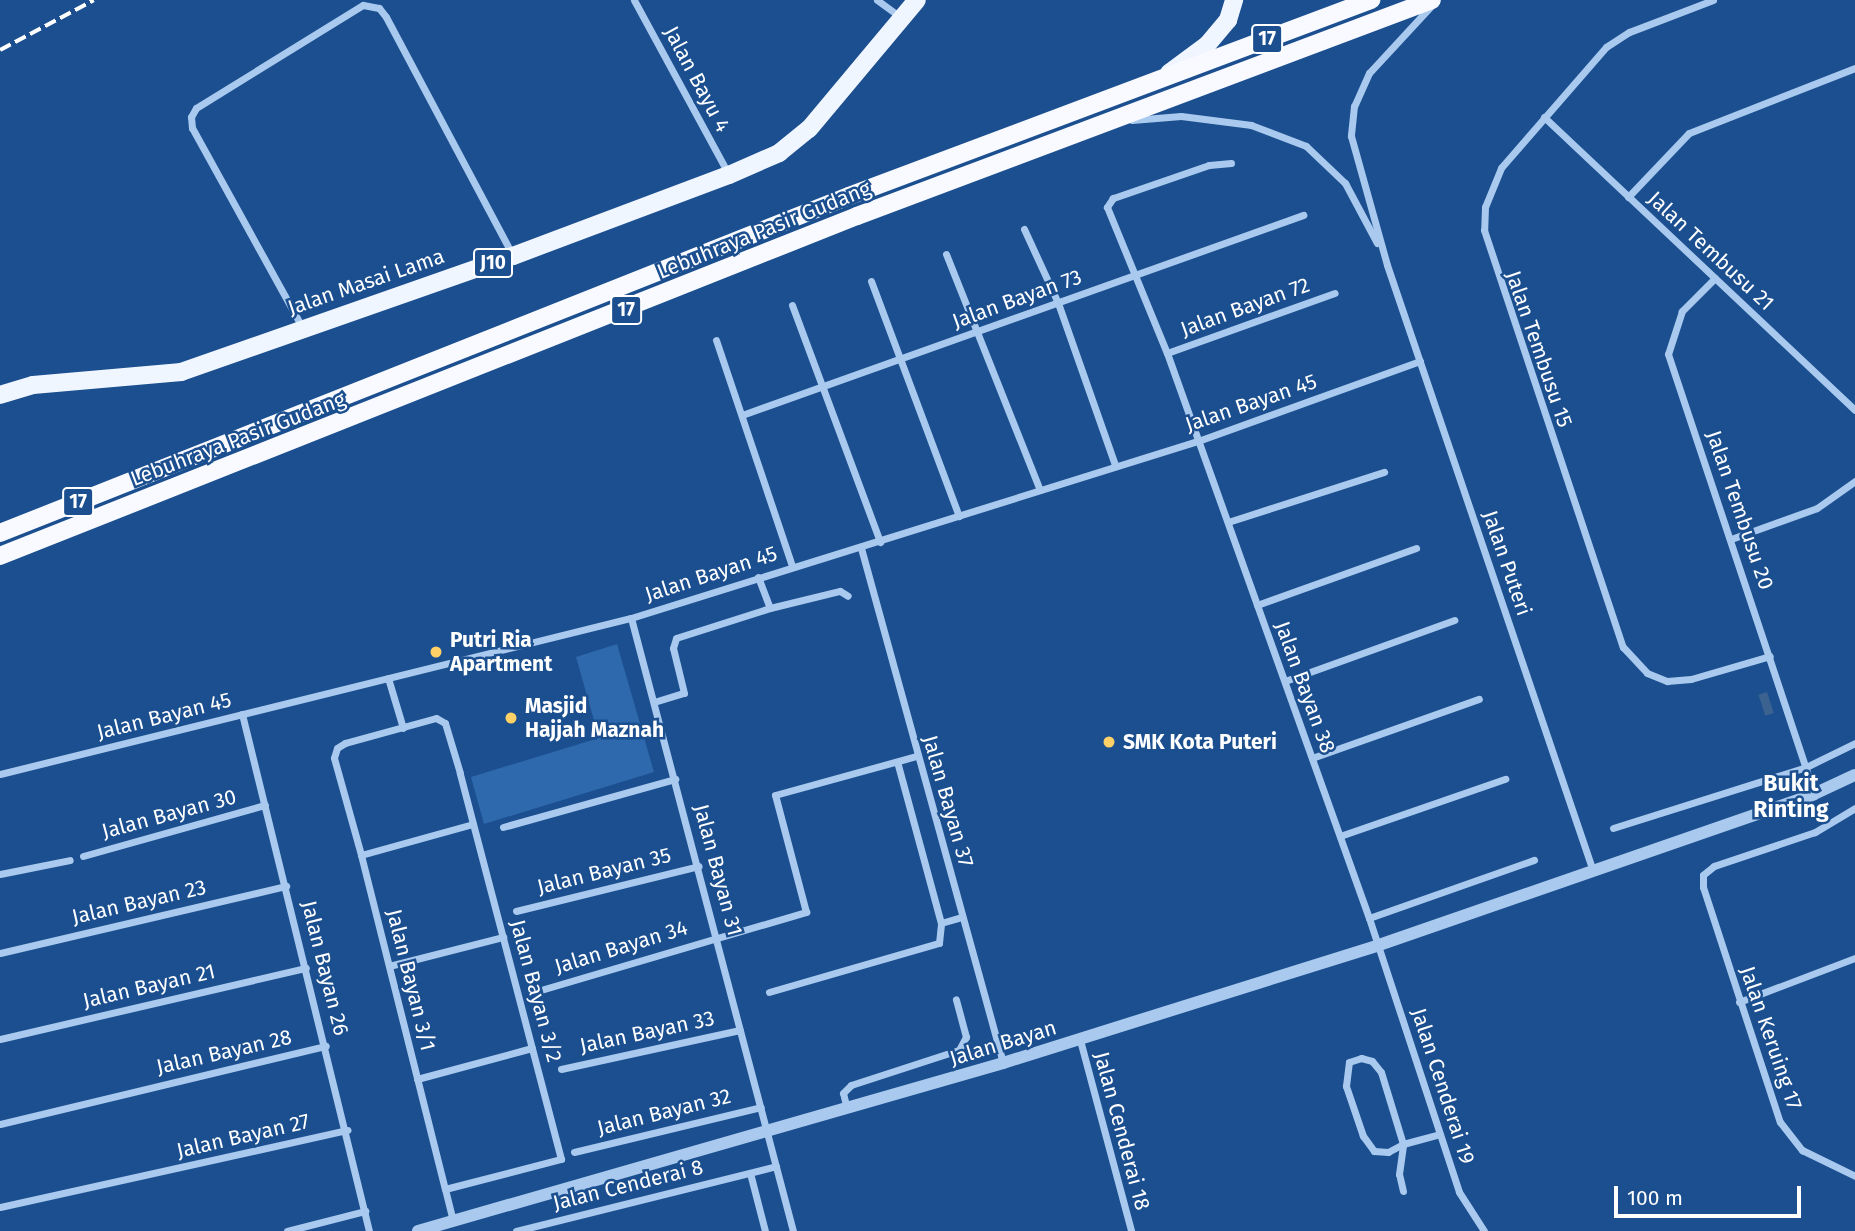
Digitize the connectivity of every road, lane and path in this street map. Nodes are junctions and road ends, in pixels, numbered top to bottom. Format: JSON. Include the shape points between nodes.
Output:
{"nodes":[{"id":1,"x":634,"y":0,"type":"edge"},
{"id":2,"x":877,"y":0,"type":"edge"},
{"id":3,"x":917,"y":0,"type":"edge"},
{"id":4,"x":1234,"y":0,"type":"edge"},
{"id":5,"x":1371,"y":0,"type":"edge"},
{"id":6,"x":1432,"y":0,"type":"edge"},
{"id":7,"x":1438,"y":0,"type":"edge"},
{"id":8,"x":1713,"y":0,"type":"edge"},
{"id":9,"x":902,"y":19,"type":"junction"},
{"id":10,"x":1855,"y":68,"type":"edge"},
{"id":11,"x":1163,"y":78,"type":"junction"},
{"id":12,"x":1544,"y":117,"type":"junction"},
{"id":13,"x":1107,"y":122,"type":"junction"},
{"id":14,"x":1231,"y":163,"type":"dead end"},
{"id":15,"x":729,"y":175,"type":"junction"},
{"id":16,"x":1628,"y":197,"type":"junction"},
{"id":17,"x":1303,"y":215,"type":"dead end"},
{"id":18,"x":1024,"y":229,"type":"dead end"},
{"id":19,"x":946,"y":254,"type":"dead end"},
{"id":20,"x":513,"y":256,"type":"junction"},
{"id":21,"x":1387,"y":265,"type":"junction"},
{"id":22,"x":1136,"y":275,"type":"junction"},
{"id":23,"x":1715,"y":278,"type":"junction"},
{"id":24,"x":871,"y":281,"type":"dead end"},
{"id":25,"x":1335,"y":293,"type":"dead end"},
{"id":26,"x":1058,"y":303,"type":"junction"},
{"id":27,"x":792,"y":305,"type":"dead end"},
{"id":28,"x":302,"y":327,"type":"junction"},
{"id":29,"x":978,"y":331,"type":"junction"},
{"id":30,"x":716,"y":340,"type":"dead end"},
{"id":31,"x":1167,"y":353,"type":"junction"},
{"id":32,"x":902,"y":358,"type":"junction"},
{"id":33,"x":1420,"y":361,"type":"junction"},
{"id":34,"x":825,"y":386,"type":"junction"},
{"id":35,"x":0,"y":395,"type":"edge"},
{"id":36,"x":1855,"y":410,"type":"edge"},
{"id":37,"x":742,"y":415,"type":"junction"},
{"id":38,"x":1198,"y":441,"type":"junction"},
{"id":39,"x":1115,"y":465,"type":"junction"},
{"id":40,"x":1384,"y":471,"type":"dead end"},
{"id":41,"x":1855,"y":481,"type":"edge"},
{"id":42,"x":1040,"y":490,"type":"junction"},
{"id":43,"x":959,"y":516,"type":"junction"},
{"id":44,"x":1228,"y":522,"type":"junction"},
{"id":45,"x":0,"y":533,"type":"edge"},
{"id":46,"x":1731,"y":539,"type":"junction"},
{"id":47,"x":880,"y":542,"type":"junction"},
{"id":48,"x":860,"y":548,"type":"junction"},
{"id":49,"x":1416,"y":548,"type":"dead end"},
{"id":50,"x":0,"y":556,"type":"edge"},
{"id":51,"x":792,"y":566,"type":"junction"},
{"id":52,"x":758,"y":577,"type":"junction"},
{"id":53,"x":848,"y":596,"type":"dead end"},
{"id":54,"x":1257,"y":605,"type":"junction"},
{"id":55,"x":770,"y":608,"type":"junction"},
{"id":56,"x":631,"y":618,"type":"junction"},
{"id":57,"x":1454,"y":620,"type":"dead end"},
{"id":58,"x":1770,"y":656,"type":"junction"},
{"id":59,"x":388,"y":678,"type":"junction"},
{"id":60,"x":1285,"y":681,"type":"junction"},
{"id":61,"x":1479,"y":699,"type":"dead end"},
{"id":62,"x":654,"y":702,"type":"junction"},
{"id":63,"x":242,"y":715,"type":"junction"},
{"id":64,"x":403,"y":728,"type":"junction"},
{"id":65,"x":1855,"y":743,"type":"edge"},
{"id":66,"x":918,"y":756,"type":"junction"},
{"id":67,"x":1312,"y":758,"type":"junction"},
{"id":68,"x":898,"y":765,"type":"dead end"},
{"id":69,"x":1805,"y":767,"type":"junction"},
{"id":70,"x":0,"y":774,"type":"edge"},
{"id":71,"x":1855,"y":775,"type":"edge"},
{"id":72,"x":675,"y":779,"type":"junction"},
{"id":73,"x":1505,"y":779,"type":"dead end"},
{"id":74,"x":1814,"y":794,"type":"junction"},
{"id":75,"x":265,"y":805,"type":"junction"},
{"id":76,"x":1855,"y":808,"type":"edge"},
{"id":77,"x":473,"y":824,"type":"junction"},
{"id":78,"x":503,"y":827,"type":"dead end"},
{"id":79,"x":1613,"y":828,"type":"dead end"},
{"id":80,"x":1340,"y":836,"type":"junction"},
{"id":81,"x":361,"y":855,"type":"junction"},
{"id":82,"x":83,"y":856,"type":"dead end"},
{"id":83,"x":70,"y":860,"type":"dead end"},
{"id":84,"x":1534,"y":860,"type":"dead end"},
{"id":85,"x":699,"y":866,"type":"junction"},
{"id":86,"x":1594,"y":872,"type":"junction"},
{"id":87,"x":0,"y":874,"type":"edge"},
{"id":88,"x":286,"y":886,"type":"junction"},
{"id":89,"x":516,"y":911,"type":"dead end"},
{"id":90,"x":962,"y":917,"type":"junction"},
{"id":91,"x":1369,"y":918,"type":"junction"},
{"id":92,"x":941,"y":923,"type":"junction"},
{"id":93,"x":503,"y":937,"type":"junction"},
{"id":94,"x":719,"y":937,"type":"junction"},
{"id":95,"x":1379,"y":945,"type":"junction"},
{"id":96,"x":0,"y":953,"type":"edge"},
{"id":97,"x":1855,"y":958,"type":"edge"},
{"id":98,"x":389,"y":966,"type":"junction"},
{"id":99,"x":306,"y":968,"type":"junction"},
{"id":100,"x":534,"y":992,"type":"dead end"},
{"id":101,"x":768,"y":992,"type":"dead end"},
{"id":102,"x":956,"y":999,"type":"dead end"},
{"id":103,"x":1739,"y":1002,"type":"junction"},
{"id":104,"x":740,"y":1030,"type":"junction"},
{"id":105,"x":0,"y":1039,"type":"edge"},
{"id":106,"x":1080,"y":1040,"type":"junction"},
{"id":107,"x":326,"y":1046,"type":"junction"},
{"id":108,"x":533,"y":1048,"type":"junction"},
{"id":109,"x":1003,"y":1063,"type":"junction"},
{"id":110,"x":561,"y":1069,"type":"dead end"},
{"id":111,"x":418,"y":1079,"type":"junction"},
{"id":112,"x":761,"y":1107,"type":"junction"},
{"id":113,"x":848,"y":1110,"type":"junction"},
{"id":114,"x":0,"y":1124,"type":"edge"},
{"id":115,"x":348,"y":1130,"type":"junction"},
{"id":116,"x":767,"y":1133,"type":"junction"},
{"id":117,"x":1440,"y":1133,"type":"junction"},
{"id":118,"x":1403,"y":1144,"type":"junction"},
{"id":119,"x":574,"y":1152,"type":"dead end"},
{"id":120,"x":776,"y":1166,"type":"junction"},
{"id":121,"x":750,"y":1173,"type":"junction"},
{"id":122,"x":1855,"y":1176,"type":"edge"},
{"id":123,"x":445,"y":1189,"type":"junction"},
{"id":124,"x":1403,"y":1191,"type":"dead end"},
{"id":125,"x":0,"y":1207,"type":"edge"},
{"id":126,"x":365,"y":1211,"type":"junction"},
{"id":127,"x":453,"y":1222,"type":"junction"},
{"id":128,"x":287,"y":1231,"type":"edge"},
{"id":129,"x":369,"y":1231,"type":"edge"},
{"id":130,"x":418,"y":1231,"type":"edge"},
{"id":131,"x":516,"y":1231,"type":"edge"},
{"id":132,"x":765,"y":1231,"type":"edge"},
{"id":133,"x":793,"y":1231,"type":"edge"},
{"id":134,"x":1131,"y":1231,"type":"edge"},
{"id":135,"x":1484,"y":1231,"type":"edge"}],
"edges":[{"from":1,"to":15,"type":"street","name":"Jalan Bayu 4"},
{"from":2,"to":9,"type":"street"},
{"from":3,"to":9,"type":"main road","name":"Jalan Masai Lama","number":"J10"},
{"from":4,"to":11,"type":"main road","via":[[1228,20],[1207,45]]},
{"from":5,"to":11,"type":"highway","name":"Lebuhraya Pasir Gudang","number":"17"},
{"from":6,"to":13,"type":"highway","name":"Lebuhraya Pasir Gudang","number":"17"},
{"from":7,"to":21,"type":"street","name":"Jalan Puteri","via":[[1380,58],[1361,89],[1351,122]]},
{"from":8,"to":12,"type":"street","name":"Jalan Tembusu 15","via":[[1615,39]]},
{"from":9,"to":15,"type":"main road","name":"Jalan Masai Lama","number":"J10","via":[[809,129],[779,153]]},
{"from":10,"to":16,"type":"street","via":[[1689,133]]},
{"from":11,"to":45,"type":"highway","name":"Lebuhraya Pasir Gudang","number":"17","via":[[849,196]]},
{"from":12,"to":16,"type":"street","name":"Jalan Tembusu 21"},
{"from":12,"to":58,"type":"street","name":"Jalan Tembusu 15","via":[[1490,187],[1484,230],[1623,647],[1647,673],[1667,681],[1691,679]]},
{"from":13,"to":21,"type":"street","name":"Jalan Puteri","via":[[1181,116],[1251,125],[1306,146],[1345,183]]},
{"from":13,"to":50,"type":"highway","name":"Lebuhraya Pasir Gudang","number":"17"},
{"from":14,"to":22,"type":"street","name":"Jalan Bayan 38","via":[[1209,164],[1109,201],[1107,207]]},
{"from":15,"to":20,"type":"main road","name":"Jalan Masai Lama","number":"J10"},
{"from":16,"to":23,"type":"street","name":"Jalan Tembusu 21"},
{"from":17,"to":22,"type":"street","name":"Jalan Bayan 73"},
{"from":18,"to":26,"type":"street"},
{"from":19,"to":29,"type":"street"},
{"from":20,"to":28,"type":"main road","name":"Jalan Masai Lama","number":"J10"},
{"from":20,"to":28,"type":"street","via":[[386,17],[379,8],[363,5],[196,108],[191,117],[192,128]]},
{"from":21,"to":33,"type":"street","name":"Jalan Puteri"},
{"from":22,"to":26,"type":"street","name":"Jalan Bayan 73"},
{"from":22,"to":31,"type":"street","name":"Jalan Bayan 38"},
{"from":23,"to":36,"type":"street","name":"Jalan Tembusu 21"},
{"from":23,"to":46,"type":"street","name":"Jalan Tembusu 20","via":[[1682,311],[1668,355]]},
{"from":24,"to":32,"type":"street"},
{"from":25,"to":31,"type":"street","name":"Jalan Bayan 72"},
{"from":26,"to":29,"type":"street","name":"Jalan Bayan 73"},
{"from":26,"to":39,"type":"street"},
{"from":27,"to":34,"type":"street"},
{"from":28,"to":35,"type":"main road","name":"Jalan Masai Lama","number":"J10","via":[[181,372],[33,385]]},
{"from":29,"to":32,"type":"street","name":"Jalan Bayan 73"},
{"from":29,"to":42,"type":"street"},
{"from":30,"to":37,"type":"street"},
{"from":31,"to":38,"type":"street","name":"Jalan Bayan 38"},
{"from":32,"to":34,"type":"street","name":"Jalan Bayan 73"},
{"from":32,"to":43,"type":"street"},
{"from":33,"to":38,"type":"street","name":"Jalan Bayan 45"},
{"from":33,"to":86,"type":"street","name":"Jalan Puteri"},
{"from":34,"to":37,"type":"street","name":"Jalan Bayan 73"},
{"from":34,"to":47,"type":"street"},
{"from":37,"to":51,"type":"street"},
{"from":38,"to":39,"type":"street","name":"Jalan Bayan 45"},
{"from":38,"to":44,"type":"street","name":"Jalan Bayan 38"},
{"from":39,"to":42,"type":"street","name":"Jalan Bayan 45"},
{"from":40,"to":44,"type":"street"},
{"from":41,"to":46,"type":"street","via":[[1817,508]]},
{"from":42,"to":43,"type":"street","name":"Jalan Bayan 45"},
{"from":43,"to":47,"type":"street","name":"Jalan Bayan 45"},
{"from":44,"to":54,"type":"street","name":"Jalan Bayan 38"},
{"from":46,"to":58,"type":"street","name":"Jalan Tembusu 20"},
{"from":47,"to":48,"type":"street","name":"Jalan Bayan 45"},
{"from":48,"to":51,"type":"street","name":"Jalan Bayan 45"},
{"from":48,"to":66,"type":"street","name":"Jalan Bayan 37"},
{"from":49,"to":54,"type":"street"},
{"from":51,"to":52,"type":"street","name":"Jalan Bayan 45"},
{"from":52,"to":55,"type":"street"},
{"from":52,"to":56,"type":"street","name":"Jalan Bayan 45"},
{"from":53,"to":55,"type":"street","via":[[840,591]]},
{"from":54,"to":60,"type":"street","name":"Jalan Bayan 38"},
{"from":55,"to":62,"type":"street","via":[[676,638],[673,648],[684,693]]},
{"from":56,"to":59,"type":"street","name":"Jalan Bayan 45"},
{"from":56,"to":62,"type":"street","name":"Jalan Bayan 31"},
{"from":57,"to":60,"type":"street"},
{"from":58,"to":69,"type":"street","name":"Jalan Tembusu 20"},
{"from":59,"to":63,"type":"street","name":"Jalan Bayan 45"},
{"from":59,"to":64,"type":"street"},
{"from":60,"to":67,"type":"street","name":"Jalan Bayan 38"},
{"from":61,"to":67,"type":"street"},
{"from":62,"to":72,"type":"street","name":"Jalan Bayan 31"},
{"from":63,"to":70,"type":"street","name":"Jalan Bayan 45"},
{"from":63,"to":75,"type":"street","name":"Jalan Bayan 26"},
{"from":64,"to":77,"type":"street","name":"Jalan Bayan 3/2","via":[[441,719]]},
{"from":64,"to":81,"type":"street","name":"Jalan Bayan 3/1","via":[[337,747],[334,758]]},
{"from":65,"to":69,"type":"street"},
{"from":66,"to":90,"type":"street","name":"Jalan Bayan 37"},
{"from":66,"to":94,"type":"street","name":"Jalan Bayan 34","via":[[775,795],[806,912]]},
{"from":67,"to":80,"type":"street","name":"Jalan Bayan 38"},
{"from":68,"to":92,"type":"street"},
{"from":69,"to":74,"type":"street","name":"Jalan Tembusu 20"},
{"from":69,"to":79,"type":"street"},
{"from":71,"to":74,"type":"street","name":"Jalan Bayan"},
{"from":72,"to":78,"type":"street"},
{"from":72,"to":85,"type":"street","name":"Jalan Bayan 31"},
{"from":73,"to":80,"type":"street"},
{"from":74,"to":86,"type":"street","name":"Jalan Bayan"},
{"from":75,"to":82,"type":"street","name":"Jalan Bayan 30"},
{"from":75,"to":88,"type":"street","name":"Jalan Bayan 26"},
{"from":76,"to":103,"type":"street","name":"Jalan Keruing 17","via":[[1815,832],[1714,866],[1703,876]]},
{"from":77,"to":81,"type":"street"},
{"from":77,"to":93,"type":"street","name":"Jalan Bayan 3/2"},
{"from":80,"to":91,"type":"street","name":"Jalan Bayan 38"},
{"from":81,"to":98,"type":"street","name":"Jalan Bayan 3/1"},
{"from":83,"to":87,"type":"street"},
{"from":84,"to":91,"type":"street"},
{"from":85,"to":89,"type":"street","name":"Jalan Bayan 35"},
{"from":85,"to":94,"type":"street","name":"Jalan Bayan 31"},
{"from":86,"to":95,"type":"street","name":"Jalan Bayan"},
{"from":88,"to":96,"type":"street","name":"Jalan Bayan 23"},
{"from":88,"to":99,"type":"street","name":"Jalan Bayan 26"},
{"from":90,"to":92,"type":"street"},
{"from":90,"to":109,"type":"street","name":"Jalan Bayan 37"},
{"from":91,"to":95,"type":"street","name":"Jalan Bayan 38"},
{"from":92,"to":101,"type":"street","via":[[939,943]]},
{"from":93,"to":98,"type":"street"},
{"from":93,"to":108,"type":"street","name":"Jalan Bayan 3/2"},
{"from":94,"to":100,"type":"street","name":"Jalan Bayan 34"},
{"from":94,"to":104,"type":"street","name":"Jalan Bayan 31"},
{"from":95,"to":106,"type":"street","name":"Jalan Bayan"},
{"from":95,"to":117,"type":"street","name":"Jalan Cenderai 19"},
{"from":97,"to":103,"type":"street"},
{"from":98,"to":111,"type":"street","name":"Jalan Bayan 3/1"},
{"from":99,"to":105,"type":"street","name":"Jalan Bayan 21"},
{"from":99,"to":107,"type":"street","name":"Jalan Bayan 26"},
{"from":102,"to":113,"type":"street","via":[[966,1037],[959,1050],[851,1085],[843,1093]]},
{"from":103,"to":122,"type":"street","name":"Jalan Keruing 17","via":[[1780,1122],[1802,1150]]},
{"from":104,"to":110,"type":"street","name":"Jalan Bayan 33"},
{"from":104,"to":112,"type":"street","name":"Jalan Bayan 31"},
{"from":106,"to":109,"type":"street","name":"Jalan Bayan"},
{"from":106,"to":134,"type":"street","name":"Jalan Cenderai 18"},
{"from":107,"to":114,"type":"street","name":"Jalan Bayan 28"},
{"from":107,"to":115,"type":"street","name":"Jalan Bayan 26"},
{"from":108,"to":111,"type":"street"},
{"from":108,"to":123,"type":"street","name":"Jalan Bayan 3/2","via":[[561,1159]]},
{"from":109,"to":113,"type":"street","name":"Jalan Bayan"},
{"from":111,"to":123,"type":"street","name":"Jalan Bayan 3/1"},
{"from":112,"to":116,"type":"street","name":"Jalan Bayan 31"},
{"from":112,"to":119,"type":"street","name":"Jalan Bayan 32"},
{"from":113,"to":116,"type":"street","name":"Jalan Bayan"},
{"from":115,"to":125,"type":"street","name":"Jalan Bayan 27"},
{"from":115,"to":126,"type":"street","name":"Jalan Bayan 26"},
{"from":116,"to":120,"type":"street","name":"Jalan Bayan 31"},
{"from":116,"to":127,"type":"street","name":"Jalan Bayan"},
{"from":117,"to":118,"type":"street"},
{"from":117,"to":135,"type":"street","name":"Jalan Cenderai 19","via":[[1459,1192]]},
{"from":118,"to":118,"type":"street","via":[[1388,1152],[1374,1151],[1363,1136],[1346,1086],[1349,1062],[1372,1061],[1381,1072]]},
{"from":118,"to":124,"type":"street","via":[[1399,1174]]},
{"from":120,"to":121,"type":"street","name":"Jalan Cenderai 8"},
{"from":120,"to":133,"type":"street","name":"Jalan Bayan 31"},
{"from":121,"to":131,"type":"street","name":"Jalan Cenderai 8"},
{"from":121,"to":132,"type":"street"},
{"from":123,"to":127,"type":"street","name":"Jalan Bayan 3/1"},
{"from":126,"to":128,"type":"street"},
{"from":126,"to":129,"type":"street","name":"Jalan Bayan 26"},
{"from":127,"to":130,"type":"street","name":"Jalan Bayan"}]}
